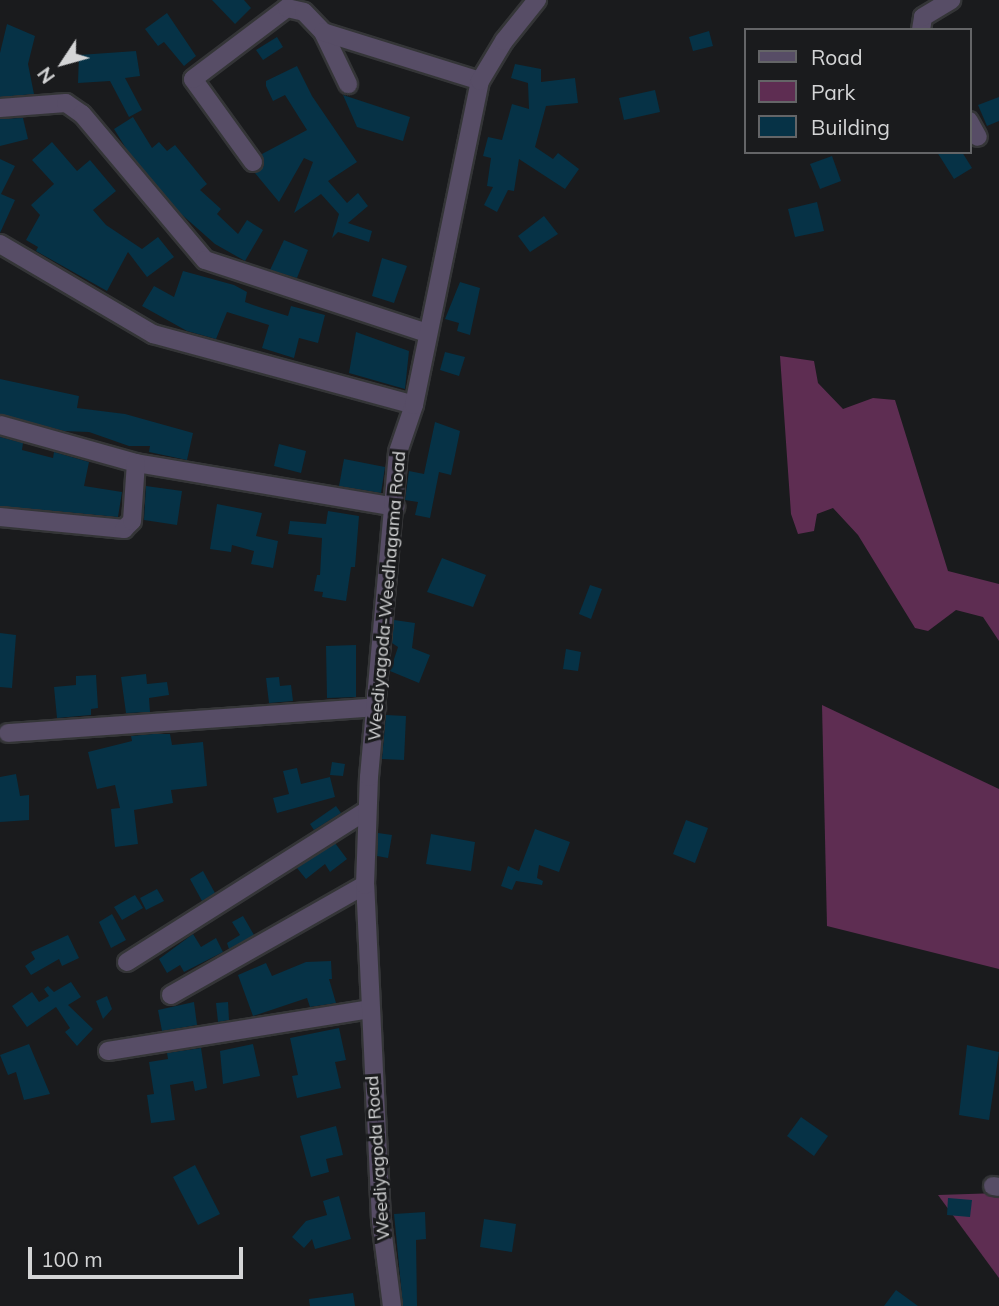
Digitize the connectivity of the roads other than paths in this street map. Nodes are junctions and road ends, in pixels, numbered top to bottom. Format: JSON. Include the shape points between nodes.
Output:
{"nodes":[{"id":1,"x":537,"y":0,"type":"edge"},
{"id":2,"x":951,"y":0,"type":"edge"},
{"id":3,"x":921,"y":28,"type":"edge"},
{"id":4,"x":323,"y":32,"type":"junction"},
{"id":5,"x":480,"y":81,"type":"junction"},
{"id":6,"x":348,"y":84,"type":"dead end"},
{"id":7,"x":0,"y":108,"type":"edge"},
{"id":8,"x":971,"y":125,"type":"edge"},
{"id":9,"x":978,"y":137,"type":"dead end"},
{"id":10,"x":253,"y":162,"type":"dead end"},
{"id":11,"x":0,"y":244,"type":"edge"},
{"id":12,"x":427,"y":333,"type":"junction"},
{"id":13,"x":414,"y":405,"type":"junction"},
{"id":14,"x":0,"y":425,"type":"edge"},
{"id":15,"x":136,"y":463,"type":"junction"},
{"id":16,"x":395,"y":507,"type":"junction"},
{"id":17,"x":0,"y":517,"type":"edge"},
{"id":18,"x":376,"y":707,"type":"junction"},
{"id":19,"x":8,"y":733,"type":"dead end"},
{"id":20,"x":367,"y":810,"type":"junction"},
{"id":21,"x":365,"y":885,"type":"junction"},
{"id":22,"x":127,"y":962,"type":"dead end"},
{"id":23,"x":171,"y":995,"type":"dead end"},
{"id":24,"x":370,"y":1009,"type":"junction"},
{"id":25,"x":108,"y":1051,"type":"dead end"},
{"id":26,"x":392,"y":1306,"type":"edge"}],
"edges":[{"from":1,"to":5,"type":"street","name":"Weediyagoda-Weedhagama Road"},
{"from":2,"to":3,"type":"street","via":[[923,17]]},
{"from":4,"to":5,"type":"street"},
{"from":4,"to":6,"type":"street"},
{"from":4,"to":10,"type":"street","via":[[304,12],[288,8],[194,77],[194,86]]},
{"from":5,"to":12,"type":"street","name":"Weediyagoda-Weedhagama Road"},
{"from":7,"to":12,"type":"street","via":[[66,103],[74,107],[205,260]]},
{"from":8,"to":9,"type":"street"},
{"from":11,"to":13,"type":"street","via":[[153,334]]},
{"from":12,"to":13,"type":"street","name":"Weediyagoda-Weedhagama Road"},
{"from":13,"to":16,"type":"street","name":"Weediyagoda-Weedhagama Road","via":[[398,452]]},
{"from":14,"to":15,"type":"street"},
{"from":15,"to":16,"type":"street"},
{"from":15,"to":17,"type":"street","via":[[132,521],[124,529]]},
{"from":16,"to":18,"type":"street","name":"Weediyagoda-Weedhagama Road"},
{"from":18,"to":19,"type":"street"},
{"from":18,"to":20,"type":"street","name":"Weediyagoda-Weedhagama Road"},
{"from":20,"to":21,"type":"street","name":"Weediyagoda-Weedhagama Road"},
{"from":20,"to":22,"type":"street"},
{"from":21,"to":23,"type":"street"},
{"from":21,"to":24,"type":"street","name":"Weediyagoda-Weedhagama Road"},
{"from":24,"to":25,"type":"street"},
{"from":24,"to":26,"type":"street","name":"Weediyagoda Road","via":[[381,1220]]}]}
